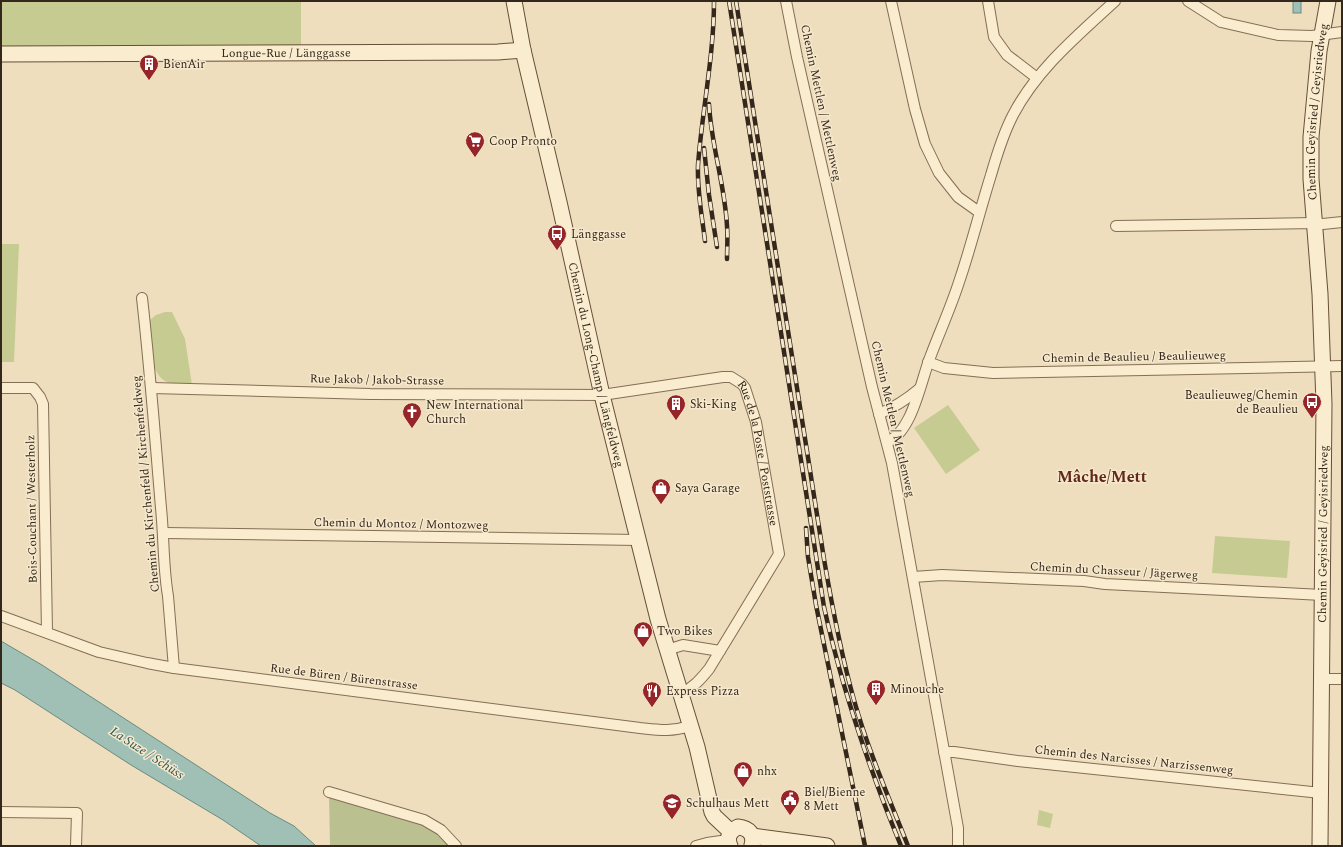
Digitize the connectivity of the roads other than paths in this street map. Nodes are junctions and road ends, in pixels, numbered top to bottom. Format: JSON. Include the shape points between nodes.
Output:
{"nodes":[{"id":1,"x":514,"y":1,"type":"edge"},
{"id":2,"x":786,"y":1,"type":"edge"},
{"id":3,"x":891,"y":1,"type":"edge"},
{"id":4,"x":988,"y":1,"type":"edge"},
{"id":5,"x":1115,"y":1,"type":"edge"},
{"id":6,"x":1188,"y":1,"type":"edge"},
{"id":7,"x":1328,"y":1,"type":"edge"},
{"id":8,"x":1342,"y":32,"type":"edge"},
{"id":9,"x":1322,"y":35,"type":"junction"},
{"id":10,"x":523,"y":50,"type":"junction"},
{"id":11,"x":1,"y":54,"type":"edge"},
{"id":12,"x":1037,"y":78,"type":"junction"},
{"id":13,"x":979,"y":212,"type":"junction"},
{"id":14,"x":1342,"y":222,"type":"edge"},
{"id":15,"x":1315,"y":223,"type":"junction"},
{"id":16,"x":1116,"y":226,"type":"dead end"},
{"id":17,"x":142,"y":298,"type":"dead end"},
{"id":18,"x":928,"y":362,"type":"junction"},
{"id":19,"x":1323,"y":366,"type":"junction"},
{"id":20,"x":1342,"y":366,"type":"edge"},
{"id":21,"x":1,"y":388,"type":"edge"},
{"id":22,"x":152,"y":388,"type":"junction"},
{"id":23,"x":919,"y":389,"type":"junction"},
{"id":24,"x":602,"y":395,"type":"junction"},
{"id":25,"x":879,"y":414,"type":"junction"},
{"id":26,"x":887,"y":442,"type":"junction"},
{"id":27,"x":164,"y":534,"type":"junction"},
{"id":28,"x":638,"y":540,"type":"junction"},
{"id":29,"x":913,"y":577,"type":"junction"},
{"id":30,"x":1318,"y":595,"type":"junction"},
{"id":31,"x":1,"y":616,"type":"edge"},
{"id":32,"x":47,"y":632,"type":"junction"},
{"id":33,"x":668,"y":650,"type":"junction"},
{"id":34,"x":720,"y":651,"type":"junction"},
{"id":35,"x":174,"y":668,"type":"junction"},
{"id":36,"x":1322,"y":679,"type":"junction"},
{"id":37,"x":1342,"y":679,"type":"edge"},
{"id":38,"x":680,"y":694,"type":"junction"},
{"id":39,"x":690,"y":726,"type":"junction"},
{"id":40,"x":944,"y":752,"type":"junction"},
{"id":41,"x":329,"y":792,"type":"dead end"},
{"id":42,"x":1321,"y":792,"type":"junction"},
{"id":43,"x":1,"y":812,"type":"edge"},
{"id":44,"x":729,"y":839,"type":"edge"},
{"id":45,"x":752,"y":841,"type":"edge"},
{"id":46,"x":76,"y":846,"type":"edge"},
{"id":47,"x":456,"y":846,"type":"edge"},
{"id":48,"x":696,"y":846,"type":"edge"},
{"id":49,"x":827,"y":846,"type":"edge"},
{"id":50,"x":958,"y":846,"type":"edge"},
{"id":51,"x":1320,"y":846,"type":"edge"}],
"edges":[{"from":1,"to":10,"type":"street","name":"Chemin du Long-Champ / Längfeldweg"},
{"from":2,"to":25,"type":"street","name":"Chemin Mettlen / Mettlenweg","via":[[798,65]]},
{"from":3,"to":13,"type":"street","via":[[925,144],[939,173],[958,197]]},
{"from":4,"to":12,"type":"street","via":[[994,37],[1007,55]]},
{"from":5,"to":12,"type":"street","via":[[1073,39]]},
{"from":6,"to":9,"type":"street","via":[[1221,22],[1278,35]]},
{"from":7,"to":9,"type":"street","name":"Chemin Geyisried / Geyisriedweg"},
{"from":8,"to":9,"type":"street"},
{"from":9,"to":15,"type":"street","name":"Chemin Geyisried / Geyisriedweg","via":[[1311,137]]},
{"from":10,"to":11,"type":"street","name":"Longue-Rue / Länggasse"},
{"from":10,"to":24,"type":"street","name":"Chemin du Long-Champ / Längfeldweg"},
{"from":12,"to":13,"type":"street","via":[[1013,115],[1002,138]]},
{"from":13,"to":18,"type":"street","via":[[959,283]]},
{"from":14,"to":15,"type":"street"},
{"from":15,"to":16,"type":"street"},
{"from":15,"to":19,"type":"street","name":"Chemin Geyisried / Geyisriedweg"},
{"from":17,"to":22,"type":"street","name":"Chemin du Kirchenfeld / Kirchenfeldweg"},
{"from":18,"to":19,"type":"street","name":"Chemin de Beaulieu / Beaulieuweg","via":[[944,368],[993,373]]},
{"from":18,"to":23,"type":"street"},
{"from":19,"to":20,"type":"street","name":"Chemin de Beaulieu / Beaulieuweg"},
{"from":19,"to":30,"type":"street","name":"Chemin Geyisried / Geyisriedweg","via":[[1324,516]]},
{"from":21,"to":32,"type":"street","name":"Bois-Couchant / Westerholz","via":[[33,388],[43,404]]},
{"from":22,"to":24,"type":"street","name":"Rue Jakob / Jakob-Strasse","via":[[370,394]]},
{"from":22,"to":27,"type":"street","name":"Chemin du Kirchenfeld / Kirchenfeldweg"},
{"from":23,"to":25,"type":"street","via":[[895,407]]},
{"from":23,"to":26,"type":"street","via":[[907,423],[893,440]]},
{"from":24,"to":28,"type":"street","name":"Chemin du Long-Champ / Längfeldweg"},
{"from":24,"to":34,"type":"street","name":"Rue de la Poste / Poststrasse","via":[[723,377],[731,377],[745,388],[759,432],[779,554]]},
{"from":25,"to":26,"type":"street","name":"Chemin Mettlen / Mettlenweg"},
{"from":26,"to":29,"type":"street","name":"Chemin Mettlen / Mettlenweg"},
{"from":27,"to":28,"type":"street","name":"Chemin du Montoz / Montozweg"},
{"from":27,"to":35,"type":"street","name":"Chemin du Kirchenfeld / Kirchenfeldweg"},
{"from":28,"to":33,"type":"street","name":"Chemin du Long-Champ / Längfeldweg"},
{"from":29,"to":30,"type":"street","name":"Chemin du Chasseur / Jägerweg","via":[[949,575],[1084,581]]},
{"from":29,"to":40,"type":"street","name":"Chemin Mettlen / Mettlenweg"},
{"from":30,"to":36,"type":"street","name":"Chemin Geyisried / Geyisriedweg"},
{"from":31,"to":32,"type":"street","name":"Rue de Büren / Bürenstrasse"},
{"from":32,"to":35,"type":"street","name":"Rue de Büren / Bürenstrasse","via":[[99,652]]},
{"from":33,"to":34,"type":"street","via":[[683,645]]},
{"from":33,"to":38,"type":"street","name":"Chemin du Long-Champ / Längfeldweg"},
{"from":34,"to":38,"type":"street","name":"Rue de la Poste / Poststrasse","via":[[697,684]]},
{"from":35,"to":39,"type":"street","name":"Rue de Büren / Bürenstrasse","via":[[640,728],[668,731]]},
{"from":36,"to":37,"type":"street"},
{"from":36,"to":42,"type":"street","name":"Chemin Geyisried / Geyisriedweg"},
{"from":38,"to":39,"type":"street","name":"Chemin du Long-Champ / Längfeldweg"},
{"from":39,"to":44,"type":"street","via":[[712,812]]},
{"from":40,"to":42,"type":"street","name":"Chemin des Narcisses / Narzissenweg"},
{"from":40,"to":50,"type":"street","name":"Chemin Mettlen / Mettlenweg","via":[[958,828]]},
{"from":41,"to":47,"type":"street","via":[[424,820],[440,830]]},
{"from":42,"to":51,"type":"street","name":"Chemin Geyisried / Geyisriedweg"},
{"from":43,"to":46,"type":"street","via":[[77,813]]},
{"from":44,"to":45,"type":"street","via":[[738,828],[743,828],[750,832]]},
{"from":44,"to":48,"type":"street"},
{"from":45,"to":49,"type":"street"}]}
